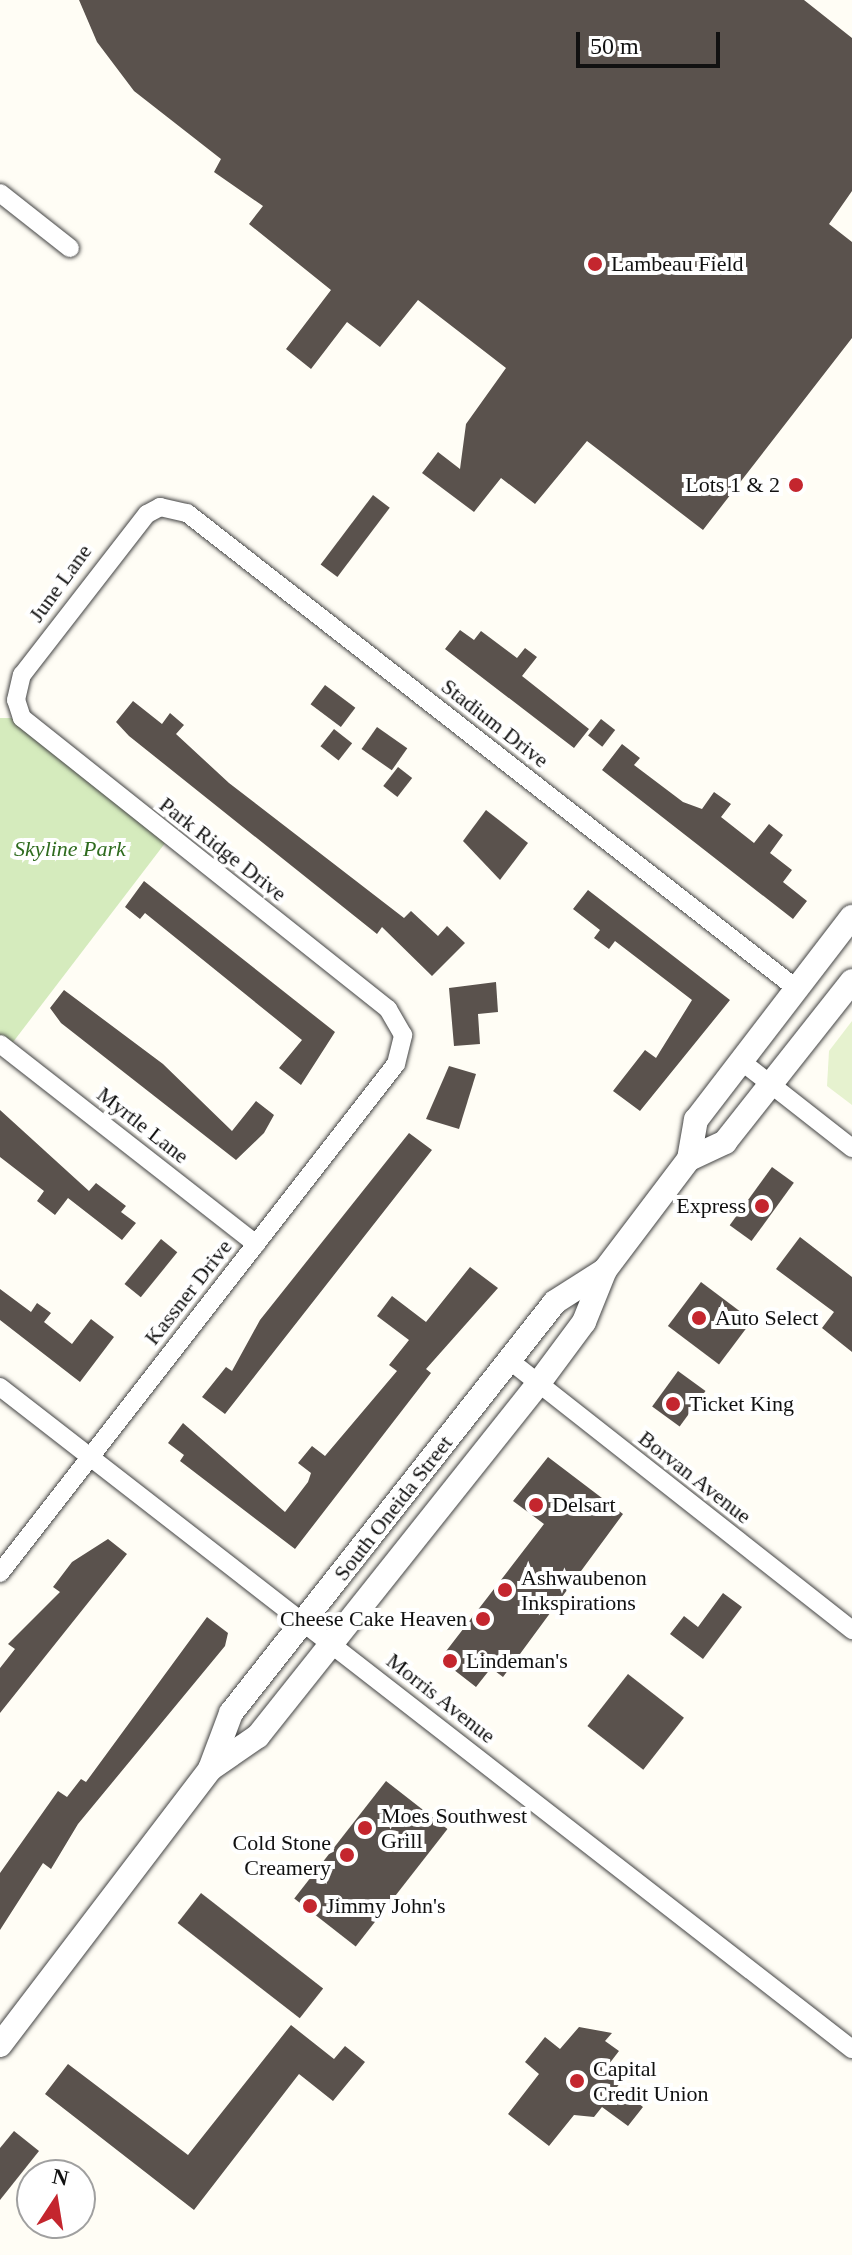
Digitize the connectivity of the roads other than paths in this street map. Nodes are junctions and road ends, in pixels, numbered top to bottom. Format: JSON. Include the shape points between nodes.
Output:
{"nodes":[{"id":1,"x":0,"y":193,"type":"edge"},
{"id":2,"x":70,"y":248,"type":"dead end"},
{"id":3,"x":160,"y":507,"type":"joint"},
{"id":4,"x":16,"y":700,"type":"joint"},
{"id":5,"x":852,"y":917,"type":"edge"},
{"id":6,"x":852,"y":981,"type":"edge"},
{"id":7,"x":797,"y":989,"type":"junction"},
{"id":8,"x":403,"y":1035,"type":"joint"},
{"id":9,"x":0,"y":1044,"type":"edge"},
{"id":10,"x":741,"y":1061,"type":"junction"},
{"id":11,"x":770,"y":1084,"type":"junction"},
{"id":12,"x":852,"y":1148,"type":"edge"},
{"id":13,"x":689,"y":1159,"type":"junction"},
{"id":14,"x":256,"y":1244,"type":"junction"},
{"id":15,"x":605,"y":1270,"type":"junction"},
{"id":16,"x":509,"y":1360,"type":"junction"},
{"id":17,"x":538,"y":1384,"type":"junction"},
{"id":18,"x":0,"y":1387,"type":"edge"},
{"id":19,"x":90,"y":1457,"type":"junction"},
{"id":20,"x":0,"y":1573,"type":"edge"},
{"id":21,"x":302,"y":1622,"type":"junction"},
{"id":22,"x":852,"y":1630,"type":"edge"},
{"id":23,"x":332,"y":1645,"type":"junction"},
{"id":24,"x":210,"y":1769,"type":"junction"},
{"id":25,"x":0,"y":2045,"type":"edge"},
{"id":26,"x":852,"y":2049,"type":"edge"}],
"edges":[{"from":1,"to":2,"type":"street"},
{"from":3,"to":4,"type":"street","name":"June Lane","via":[[133,525],[22,675]]},
{"from":3,"to":7,"type":"street","name":"Stadium Drive","via":[[187,513]]},
{"from":4,"to":8,"type":"street","name":"Park Ridge Drive","via":[[22,718],[388,1009]]},
{"from":5,"to":7,"type":"street","name":"South Oneida Street"},
{"from":6,"to":11,"type":"street","name":"South Oneida Street"},
{"from":7,"to":10,"type":"street","name":"South Oneida Street"},
{"from":8,"to":14,"type":"street","name":"Kassner Drive","via":[[396,1064]]},
{"from":9,"to":14,"type":"street","name":"Myrtle Lane"},
{"from":10,"to":11,"type":"street"},
{"from":10,"to":13,"type":"street","name":"South Oneida Street","via":[[696,1120]]},
{"from":11,"to":12,"type":"street"},
{"from":11,"to":13,"type":"street","name":"South Oneida Street","via":[[725,1142]]},
{"from":13,"to":15,"type":"street","name":"South Oneida Street"},
{"from":14,"to":19,"type":"street","name":"Kassner Drive"},
{"from":15,"to":16,"type":"street","name":"South Oneida Street","via":[[555,1302]]},
{"from":15,"to":17,"type":"street","name":"South Oneida Street","via":[[584,1322]]},
{"from":16,"to":17,"type":"street","name":"Borvan Avenue"},
{"from":16,"to":21,"type":"street","name":"South Oneida Street"},
{"from":17,"to":22,"type":"street","name":"Borvan Avenue"},
{"from":17,"to":23,"type":"street","name":"South Oneida Street"},
{"from":18,"to":19,"type":"street","name":"Morris Avenue"},
{"from":19,"to":20,"type":"street","name":"Kassner Drive"},
{"from":19,"to":21,"type":"street","name":"Morris Avenue"},
{"from":21,"to":23,"type":"street","name":"Morris Avenue"},
{"from":21,"to":24,"type":"street","name":"South Oneida Street","via":[[231,1713]]},
{"from":23,"to":24,"type":"street","name":"South Oneida Street","via":[[258,1736]]},
{"from":23,"to":26,"type":"street","name":"Morris Avenue"},
{"from":24,"to":25,"type":"street","name":"South Oneida Street"}]}
